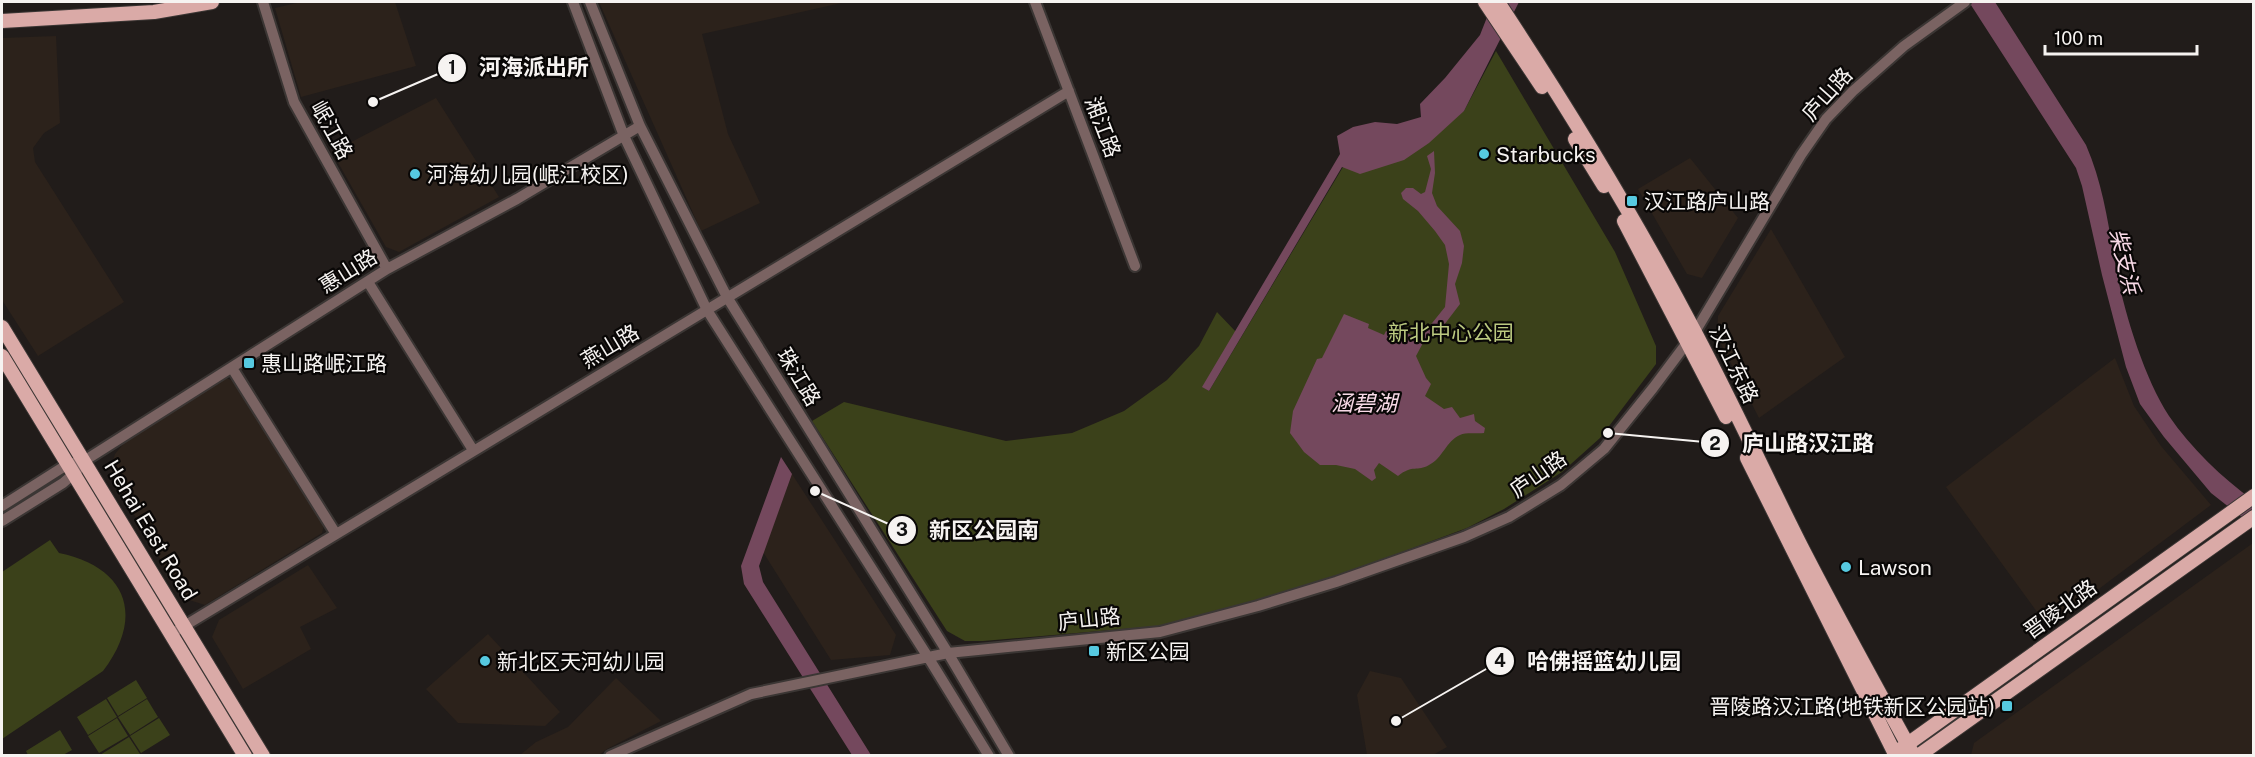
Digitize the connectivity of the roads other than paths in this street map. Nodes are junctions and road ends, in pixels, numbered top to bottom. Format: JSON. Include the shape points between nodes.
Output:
{"nodes":[{"id":1,"x":212,"y":2,"type":"edge"},
{"id":2,"x":263,"y":2,"type":"edge"},
{"id":3,"x":573,"y":2,"type":"edge"},
{"id":4,"x":590,"y":2,"type":"edge"},
{"id":5,"x":1035,"y":2,"type":"edge"},
{"id":6,"x":1965,"y":2,"type":"edge"},
{"id":7,"x":1490,"y":3,"type":"edge"},
{"id":8,"x":2,"y":21,"type":"edge"},
{"id":9,"x":1069,"y":91,"type":"junction"},
{"id":10,"x":640,"y":126,"type":"junction"},
{"id":11,"x":624,"y":136,"type":"junction"},
{"id":12,"x":1135,"y":266,"type":"dead end"},
{"id":13,"x":387,"y":270,"type":"junction"},
{"id":14,"x":368,"y":282,"type":"junction"},
{"id":15,"x":727,"y":297,"type":"junction"},
{"id":16,"x":707,"y":310,"type":"junction"},
{"id":17,"x":2,"y":327,"type":"edge"},
{"id":18,"x":1691,"y":337,"type":"junction"},
{"id":19,"x":2,"y":356,"type":"edge"},
{"id":20,"x":232,"y":368,"type":"junction"},
{"id":21,"x":473,"y":450,"type":"junction"},
{"id":22,"x":84,"y":461,"type":"junction"},
{"id":23,"x":71,"y":470,"type":"junction"},
{"id":24,"x":2253,"y":497,"type":"edge"},
{"id":25,"x":2,"y":506,"type":"edge"},
{"id":26,"x":2250,"y":520,"type":"edge"},
{"id":27,"x":2,"y":521,"type":"edge"},
{"id":28,"x":336,"y":534,"type":"junction"},
{"id":29,"x":184,"y":626,"type":"junction"},
{"id":30,"x":171,"y":634,"type":"junction"},
{"id":31,"x":948,"y":652,"type":"junction"},
{"id":32,"x":928,"y":657,"type":"junction"},
{"id":33,"x":1913,"y":752,"type":"edge"},
{"id":34,"x":1894,"y":755,"type":"edge"},
{"id":35,"x":245,"y":756,"type":"edge"},
{"id":36,"x":263,"y":756,"type":"edge"},
{"id":37,"x":610,"y":756,"type":"edge"},
{"id":38,"x":989,"y":756,"type":"edge"},
{"id":39,"x":1009,"y":756,"type":"edge"}],
"edges":[{"from":1,"to":8,"type":"main road","via":[[154,12]]},
{"from":2,"to":13,"type":"street","name":"岷江路","via":[[294,102]]},
{"from":3,"to":11,"type":"street","name":"珠江路"},
{"from":4,"to":10,"type":"street","name":"珠江路"},
{"from":5,"to":9,"type":"street","name":"湘江路"},
{"from":6,"to":18,"type":"street","name":"庐山路","via":[[1904,46],[1826,119]]},
{"from":7,"to":18,"type":"main road","name":"汉江东路","via":[[1516,38]]},
{"from":9,"to":12,"type":"street","name":"湘江路"},
{"from":9,"to":15,"type":"street","name":"燕山路"},
{"from":10,"to":11,"type":"street","name":"惠山路"},
{"from":10,"to":15,"type":"street","name":"珠江路"},
{"from":11,"to":13,"type":"street","name":"惠山路"},
{"from":11,"to":16,"type":"street","name":"珠江路"},
{"from":13,"to":14,"type":"street","name":"惠山路"},
{"from":14,"to":20,"type":"street","name":"惠山路"},
{"from":14,"to":21,"type":"street"},
{"from":15,"to":16,"type":"street","name":"燕山路"},
{"from":15,"to":31,"type":"street","name":"珠江路"},
{"from":16,"to":21,"type":"street","name":"燕山路"},
{"from":16,"to":32,"type":"street","name":"珠江路"},
{"from":17,"to":22,"type":"main road","name":"Hehai East Road"},
{"from":18,"to":31,"type":"street","name":"庐山路","via":[[1604,449],[1561,485],[1509,517],[1464,537],[1269,603],[1160,632]]},
{"from":18,"to":33,"type":"main road","name":"汉江东路"},
{"from":18,"to":34,"type":"main road","name":"汉江东路"},
{"from":19,"to":23,"type":"main road","name":"Hehai East Road"},
{"from":20,"to":22,"type":"street","name":"惠山路"},
{"from":20,"to":28,"type":"street"},
{"from":21,"to":28,"type":"street","name":"燕山路"},
{"from":22,"to":23,"type":"street","name":"惠山路"},
{"from":22,"to":29,"type":"main road","name":"Hehai East Road"},
{"from":23,"to":25,"type":"street","name":"惠山路"},
{"from":23,"to":27,"type":"street","name":"惠山路"},
{"from":23,"to":30,"type":"main road","name":"Hehai East Road"},
{"from":24,"to":33,"type":"main road","name":"晋陵北路"},
{"from":26,"to":33,"type":"main road","name":"晋陵北路"},
{"from":28,"to":29,"type":"street","name":"燕山路"},
{"from":29,"to":30,"type":"street","name":"燕山路"},
{"from":29,"to":36,"type":"main road","name":"Hehai East Road"},
{"from":30,"to":35,"type":"main road","name":"Hehai East Road"},
{"from":31,"to":32,"type":"street","name":"庐山路"},
{"from":31,"to":39,"type":"street","name":"珠江路"},
{"from":32,"to":37,"type":"street","name":"庐山路","via":[[752,694]]},
{"from":32,"to":38,"type":"street","name":"珠江路"},
{"from":33,"to":34,"type":"main road","name":"晋陵北路"}]}
